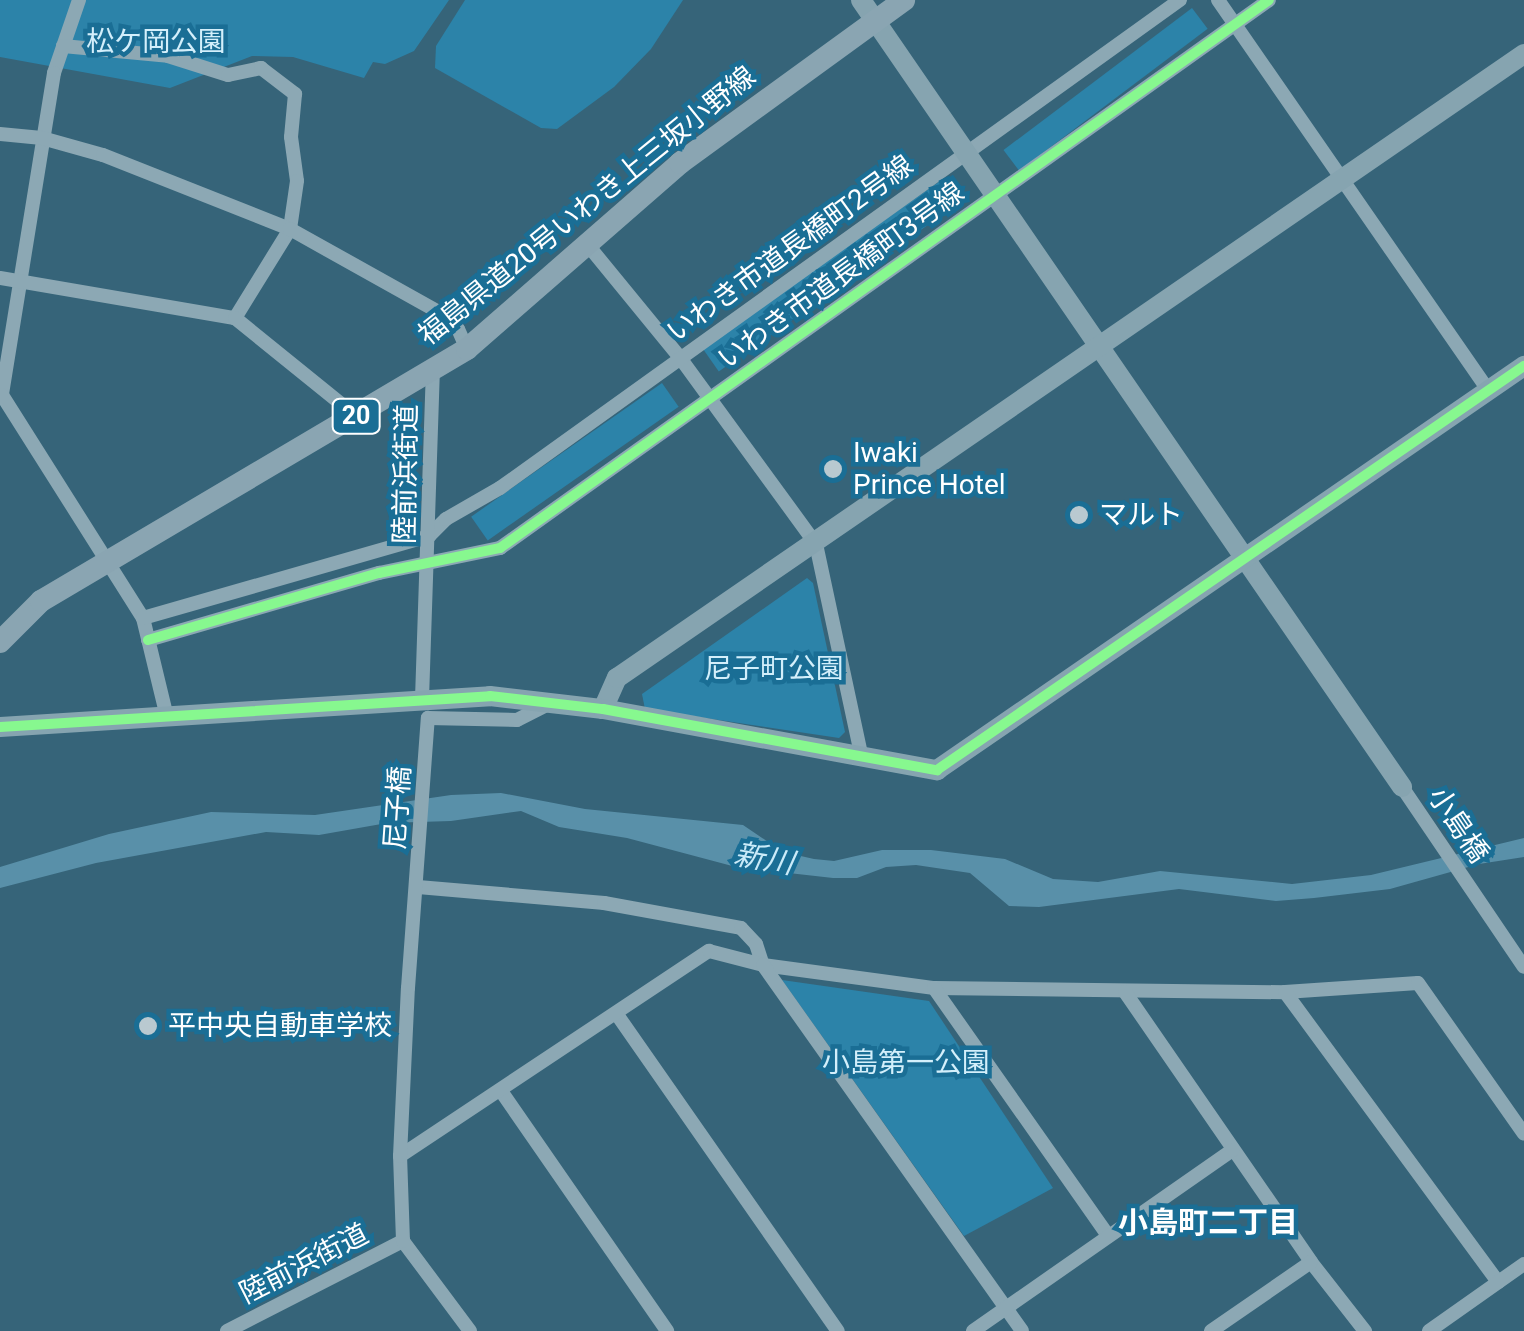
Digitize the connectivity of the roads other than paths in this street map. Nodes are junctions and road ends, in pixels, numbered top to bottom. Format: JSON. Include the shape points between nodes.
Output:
{"nodes":[{"id":1,"x":79,"y":0,"type":"edge"},
{"id":2,"x":861,"y":0,"type":"edge"},
{"id":3,"x":904,"y":0,"type":"edge"},
{"id":4,"x":1180,"y":0,"type":"edge"},
{"id":5,"x":1218,"y":0,"type":"edge"},
{"id":6,"x":1269,"y":0,"type":"edge"},
{"id":7,"x":874,"y":20,"type":"junction"},
{"id":8,"x":1235,"y":24,"type":"junction"},
{"id":9,"x":63,"y":46,"type":"junction"},
{"id":10,"x":1524,"y":54,"type":"edge"},
{"id":11,"x":0,"y":134,"type":"edge"},
{"id":12,"x":42,"y":138,"type":"junction"},
{"id":13,"x":964,"y":154,"type":"junction"},
{"id":14,"x":1344,"y":182,"type":"junction"},
{"id":15,"x":992,"y":195,"type":"junction"},
{"id":16,"x":290,"y":229,"type":"junction"},
{"id":17,"x":587,"y":244,"type":"junction"},
{"id":18,"x":0,"y":278,"type":"edge"},
{"id":19,"x":19,"y":278,"type":"junction"},
{"id":20,"x":234,"y":318,"type":"junction"},
{"id":21,"x":1100,"y":348,"type":"junction"},
{"id":22,"x":468,"y":349,"type":"junction"},
{"id":23,"x":681,"y":359,"type":"junction"},
{"id":24,"x":1524,"y":366,"type":"edge"},
{"id":25,"x":434,"y":371,"type":"junction"},
{"id":26,"x":1489,"y":391,"type":"junction"},
{"id":27,"x":1,"y":396,"type":"edge"},
{"id":28,"x":708,"y":398,"type":"junction"},
{"id":29,"x":356,"y":416,"type":"junction"},
{"id":30,"x":429,"y":536,"type":"junction"},
{"id":31,"x":816,"y":544,"type":"junction"},
{"id":32,"x":1245,"y":559,"type":"junction"},
{"id":33,"x":104,"y":561,"type":"junction"},
{"id":34,"x":429,"y":565,"type":"junction"},
{"id":35,"x":143,"y":618,"type":"junction"},
{"id":36,"x":148,"y":640,"type":"junction"},
{"id":37,"x":0,"y":642,"type":"edge"},
{"id":38,"x":422,"y":698,"type":"junction"},
{"id":39,"x":550,"y":703,"type":"junction"},
{"id":40,"x":603,"y":709,"type":"junction"},
{"id":41,"x":167,"y":717,"type":"junction"},
{"id":42,"x":0,"y":727,"type":"edge"},
{"id":43,"x":862,"y":758,"type":"junction"},
{"id":44,"x":1402,"y":787,"type":"joint"},
{"id":45,"x":418,"y":887,"type":"junction"},
{"id":46,"x":763,"y":965,"type":"junction"},
{"id":47,"x":1524,"y":966,"type":"edge"},
{"id":48,"x":934,"y":988,"type":"junction"},
{"id":49,"x":1125,"y":992,"type":"junction"},
{"id":50,"x":1284,"y":992,"type":"junction"},
{"id":51,"x":618,"y":1016,"type":"junction"},
{"id":52,"x":500,"y":1091,"type":"junction"},
{"id":53,"x":1524,"y":1134,"type":"edge"},
{"id":54,"x":1232,"y":1150,"type":"junction"},
{"id":55,"x":400,"y":1156,"type":"junction"},
{"id":56,"x":1108,"y":1236,"type":"junction"},
{"id":57,"x":403,"y":1241,"type":"junction"},
{"id":58,"x":1311,"y":1262,"type":"junction"},
{"id":59,"x":1524,"y":1264,"type":"edge"},
{"id":60,"x":1498,"y":1282,"type":"junction"},
{"id":61,"x":1005,"y":1308,"type":"junction"},
{"id":62,"x":227,"y":1331,"type":"edge"},
{"id":63,"x":470,"y":1331,"type":"edge"},
{"id":64,"x":667,"y":1331,"type":"edge"},
{"id":65,"x":838,"y":1331,"type":"edge"},
{"id":66,"x":972,"y":1331,"type":"edge"},
{"id":67,"x":1022,"y":1331,"type":"edge"},
{"id":68,"x":1211,"y":1331,"type":"edge"},
{"id":69,"x":1365,"y":1331,"type":"edge"},
{"id":70,"x":1429,"y":1331,"type":"edge"}],
"edges":[{"from":1,"to":9,"type":"street"},
{"from":2,"to":7,"type":"street"},
{"from":3,"to":7,"type":"main road","name":"福島県道20号いわき上三坂小野線","number":"20"},
{"from":4,"to":13,"type":"street","name":"いわき市道長橋町2号線"},
{"from":5,"to":8,"type":"street"},
{"from":6,"to":8,"type":"street","name":"いわき市道長橋町3号線"},
{"from":7,"to":13,"type":"street"},
{"from":7,"to":17,"type":"main road","name":"福島県道20号いわき上三坂小野線","number":"20","via":[[694,152]]},
{"from":8,"to":14,"type":"street"},
{"from":8,"to":15,"type":"street","name":"いわき市道長橋町3号線"},
{"from":9,"to":12,"type":"street"},
{"from":9,"to":16,"type":"street","via":[[168,56],[228,76],[262,68],[295,94],[297,182]]},
{"from":10,"to":14,"type":"street"},
{"from":11,"to":12,"type":"street"},
{"from":12,"to":16,"type":"street","via":[[166,177]]},
{"from":12,"to":19,"type":"street"},
{"from":13,"to":15,"type":"street"},
{"from":13,"to":23,"type":"street","name":"いわき市道長橋町2号線"},
{"from":14,"to":21,"type":"street"},
{"from":14,"to":26,"type":"street"},
{"from":15,"to":21,"type":"street"},
{"from":15,"to":28,"type":"street","name":"いわき市道長橋町3号線"},
{"from":16,"to":20,"type":"street"},
{"from":16,"to":22,"type":"street","via":[[440,313]]},
{"from":17,"to":22,"type":"main road","name":"福島県道20号いわき上三坂小野線","number":"20"},
{"from":17,"to":23,"type":"street"},
{"from":18,"to":19,"type":"street"},
{"from":19,"to":20,"type":"street"},
{"from":19,"to":27,"type":"street"},
{"from":20,"to":29,"type":"street"},
{"from":21,"to":31,"type":"street"},
{"from":21,"to":32,"type":"street"},
{"from":22,"to":25,"type":"main road","name":"福島県道20号いわき上三坂小野線","number":"20"},
{"from":23,"to":28,"type":"street"},
{"from":23,"to":30,"type":"street","name":"いわき市道長橋町2号線"},
{"from":24,"to":26,"type":"street"},
{"from":25,"to":29,"type":"main road","name":"福島県道20号いわき上三坂小野線","number":"20"},
{"from":25,"to":30,"type":"street","name":"陸前浜街道"},
{"from":26,"to":32,"type":"street"},
{"from":27,"to":33,"type":"street"},
{"from":28,"to":31,"type":"street"},
{"from":28,"to":34,"type":"street","name":"いわき市道長橋町3号線","via":[[500,548]]},
{"from":29,"to":33,"type":"main road","name":"福島県道20号いわき上三坂小野線","number":"20"},
{"from":30,"to":34,"type":"street","name":"陸前浜街道"},
{"from":30,"to":35,"type":"street"},
{"from":31,"to":40,"type":"street","via":[[617,678]]},
{"from":31,"to":43,"type":"street"},
{"from":32,"to":43,"type":"street","via":[[937,770]]},
{"from":32,"to":44,"type":"street"},
{"from":33,"to":35,"type":"street"},
{"from":33,"to":37,"type":"main road","name":"福島県道20号いわき上三坂小野線","number":"20","via":[[41,601]]},
{"from":34,"to":36,"type":"street","name":"いわき市道長橋町3号線","via":[[378,573]]},
{"from":34,"to":38,"type":"street","name":"陸前浜街道"},
{"from":35,"to":36,"type":"street"},
{"from":36,"to":41,"type":"street"},
{"from":38,"to":39,"type":"street"},
{"from":38,"to":41,"type":"street"},
{"from":39,"to":40,"type":"street"},
{"from":39,"to":45,"type":"street","name":"尼子橋","via":[[517,720],[428,718]]},
{"from":40,"to":43,"type":"street"},
{"from":41,"to":42,"type":"street"},
{"from":44,"to":47,"type":"street","name":"小島橋"},
{"from":45,"to":46,"type":"street","via":[[604,903],[741,928]]},
{"from":45,"to":55,"type":"street","name":"尼子橋"},
{"from":46,"to":48,"type":"street"},
{"from":46,"to":51,"type":"street","via":[[709,951]]},
{"from":46,"to":61,"type":"street"},
{"from":48,"to":49,"type":"street"},
{"from":48,"to":56,"type":"street"},
{"from":49,"to":50,"type":"street"},
{"from":49,"to":54,"type":"street"},
{"from":50,"to":53,"type":"street","via":[[1418,983]]},
{"from":50,"to":60,"type":"street"},
{"from":51,"to":52,"type":"street"},
{"from":51,"to":65,"type":"street"},
{"from":52,"to":55,"type":"street"},
{"from":52,"to":64,"type":"street"},
{"from":54,"to":56,"type":"street"},
{"from":54,"to":58,"type":"street"},
{"from":55,"to":57,"type":"street","name":"尼子橋"},
{"from":56,"to":61,"type":"street"},
{"from":57,"to":62,"type":"street","name":"陸前浜街道"},
{"from":57,"to":63,"type":"street"},
{"from":58,"to":68,"type":"street"},
{"from":58,"to":69,"type":"street"},
{"from":59,"to":60,"type":"street"},
{"from":60,"to":70,"type":"street"},
{"from":61,"to":66,"type":"street"},
{"from":61,"to":67,"type":"street"}]}
